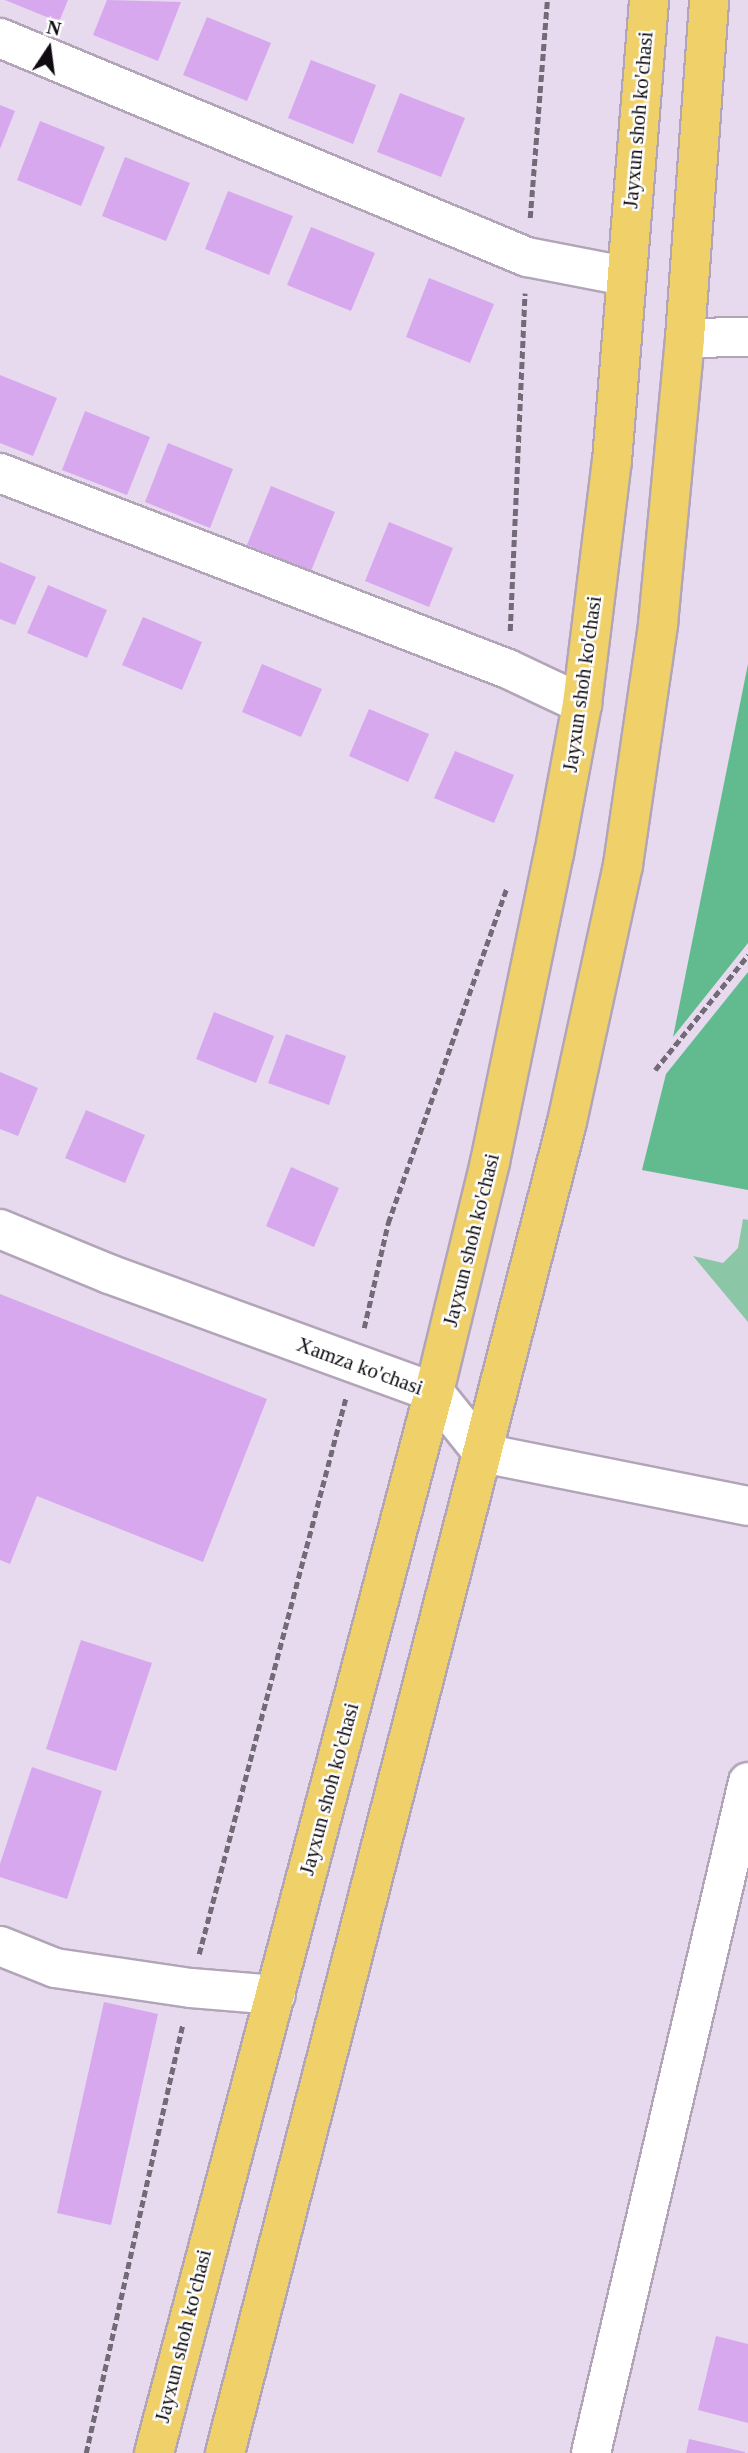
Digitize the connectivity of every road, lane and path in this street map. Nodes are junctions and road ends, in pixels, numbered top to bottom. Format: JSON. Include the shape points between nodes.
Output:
{"nodes":[{"id":1,"x":547,"y":0,"type":"edge"},
{"id":2,"x":649,"y":0,"type":"edge"},
{"id":3,"x":709,"y":0,"type":"edge"},
{"id":4,"x":0,"y":38,"type":"edge"},
{"id":5,"x":527,"y":257,"type":"junction"},
{"id":6,"x":625,"y":276,"type":"junction"},
{"id":7,"x":748,"y":337,"type":"edge"},
{"id":8,"x":685,"y":338,"type":"junction"},
{"id":9,"x":0,"y":473,"type":"edge"},
{"id":10,"x":508,"y":669,"type":"junction"},
{"id":11,"x":582,"y":704,"type":"junction"},
{"id":12,"x":508,"y":882,"type":"dead end"},
{"id":13,"x":748,"y":955,"type":"edge"},
{"id":14,"x":655,"y":1070,"type":"dead end"},
{"id":15,"x":0,"y":1229,"type":"edge"},
{"id":16,"x":355,"y":1365,"type":"junction"},
{"id":17,"x":434,"y":1392,"type":"junction"},
{"id":18,"x":483,"y":1453,"type":"junction"},
{"id":19,"x":748,"y":1506,"type":"edge"},
{"id":20,"x":748,"y":1782,"type":"edge"},
{"id":21,"x":0,"y":1945,"type":"edge"},
{"id":22,"x":191,"y":1988,"type":"junction"},
{"id":23,"x":276,"y":1996,"type":"junction"},
{"id":24,"x":86,"y":2453,"type":"edge"},
{"id":25,"x":153,"y":2453,"type":"edge"},
{"id":26,"x":225,"y":2453,"type":"edge"},
{"id":27,"x":592,"y":2453,"type":"edge"}],
"edges":[{"from":1,"to":5,"type":"path"},
{"from":2,"to":6,"type":"highway","name":"Jayxun shoh ko'chasi"},
{"from":3,"to":8,"type":"highway"},
{"from":4,"to":5,"type":"street"},
{"from":5,"to":6,"type":"street"},
{"from":5,"to":10,"type":"path"},
{"from":6,"to":11,"type":"highway","name":"Jayxun shoh ko'chasi","via":[[612,461]]},
{"from":7,"to":8,"type":"street"},
{"from":8,"to":18,"type":"highway","via":[[658,624],[623,865],[567,1122]]},
{"from":9,"to":10,"type":"street"},
{"from":10,"to":11,"type":"street"},
{"from":11,"to":17,"type":"highway","name":"Jayxun shoh ko'chasi","via":[[490,1162]]},
{"from":12,"to":16,"type":"path","via":[[388,1223]]},
{"from":13,"to":14,"type":"path"},
{"from":15,"to":16,"type":"street","name":"Xamza ko'chasi"},
{"from":16,"to":17,"type":"street","name":"Xamza ko'chasi"},
{"from":16,"to":22,"type":"path","via":[[216,1877]]},
{"from":17,"to":18,"type":"street","name":"Xamza ko'chasi"},
{"from":17,"to":23,"type":"highway","name":"Jayxun shoh ko'chasi"},
{"from":18,"to":19,"type":"street"},
{"from":18,"to":26,"type":"highway"},
{"from":20,"to":27,"type":"street"},
{"from":21,"to":22,"type":"street","via":[[55,1968]]},
{"from":22,"to":23,"type":"street"},
{"from":22,"to":24,"type":"path"},
{"from":23,"to":25,"type":"highway","name":"Jayxun shoh ko'chasi"}]}
